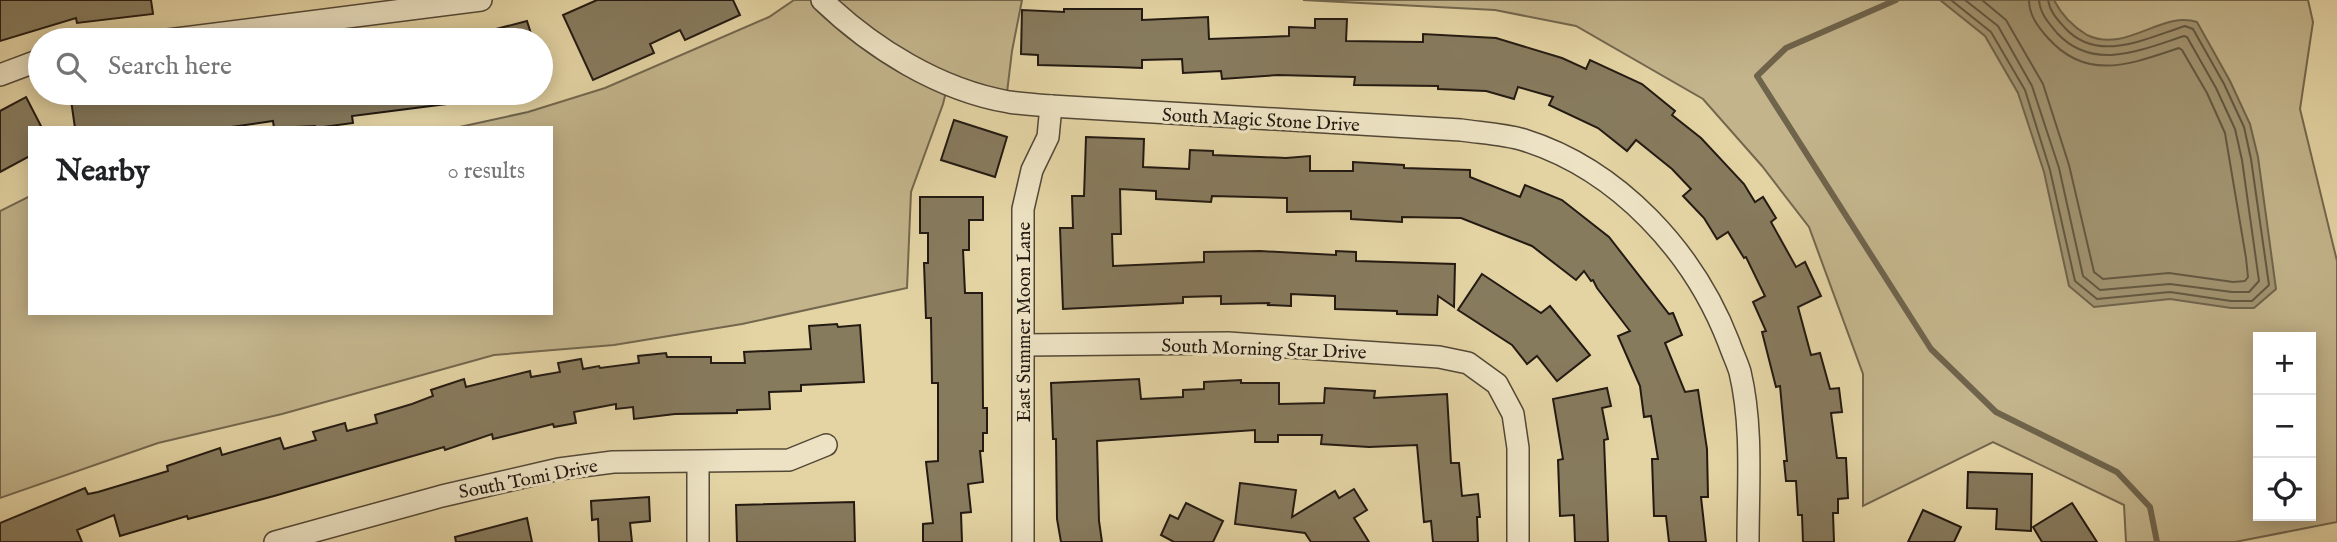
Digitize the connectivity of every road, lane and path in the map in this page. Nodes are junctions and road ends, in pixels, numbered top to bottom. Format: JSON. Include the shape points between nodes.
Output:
{"nodes":[{"id":1,"x":481,"y":0,"type":"edge"},
{"id":2,"x":822,"y":0,"type":"edge"},
{"id":3,"x":262,"y":28,"type":"edge"},
{"id":4,"x":28,"y":64,"type":"edge"},
{"id":5,"x":0,"y":75,"type":"edge"},
{"id":6,"x":1051,"y":106,"type":"junction"},
{"id":7,"x":1024,"y":345,"type":"junction"},
{"id":8,"x":826,"y":444,"type":"dead end"},
{"id":9,"x":698,"y":463,"type":"junction"},
{"id":10,"x":275,"y":542,"type":"edge"},
{"id":11,"x":698,"y":542,"type":"edge"},
{"id":12,"x":1023,"y":542,"type":"edge"},
{"id":13,"x":1518,"y":542,"type":"edge"},
{"id":14,"x":1748,"y":542,"type":"edge"}],
"edges":[{"from":1,"to":3,"type":"street"},
{"from":2,"to":6,"type":"street","name":"South Magic Stone Drive","via":[[906,65],[1006,102]]},
{"from":4,"to":5,"type":"street"},
{"from":6,"to":7,"type":"street","name":"East Summer Moon Lane","via":[[1048,138],[1032,170],[1023,209]]},
{"from":6,"to":14,"type":"street","name":"South Magic Stone Drive","via":[[1461,130],[1524,140],[1584,167],[1637,206],[1686,260],[1719,318],[1740,372],[1748,428]]},
{"from":7,"to":12,"type":"street","name":"East Summer Moon Lane"},
{"from":7,"to":13,"type":"street","name":"South Morning Star Drive","via":[[1228,343],[1439,357],[1468,363],[1497,384],[1513,414],[1518,448]]},
{"from":8,"to":9,"type":"street","name":"South Tomi Drive","via":[[789,460]]},
{"from":9,"to":10,"type":"street","name":"South Tomi Drive","via":[[613,462],[559,469]]},
{"from":9,"to":11,"type":"street"}]}
